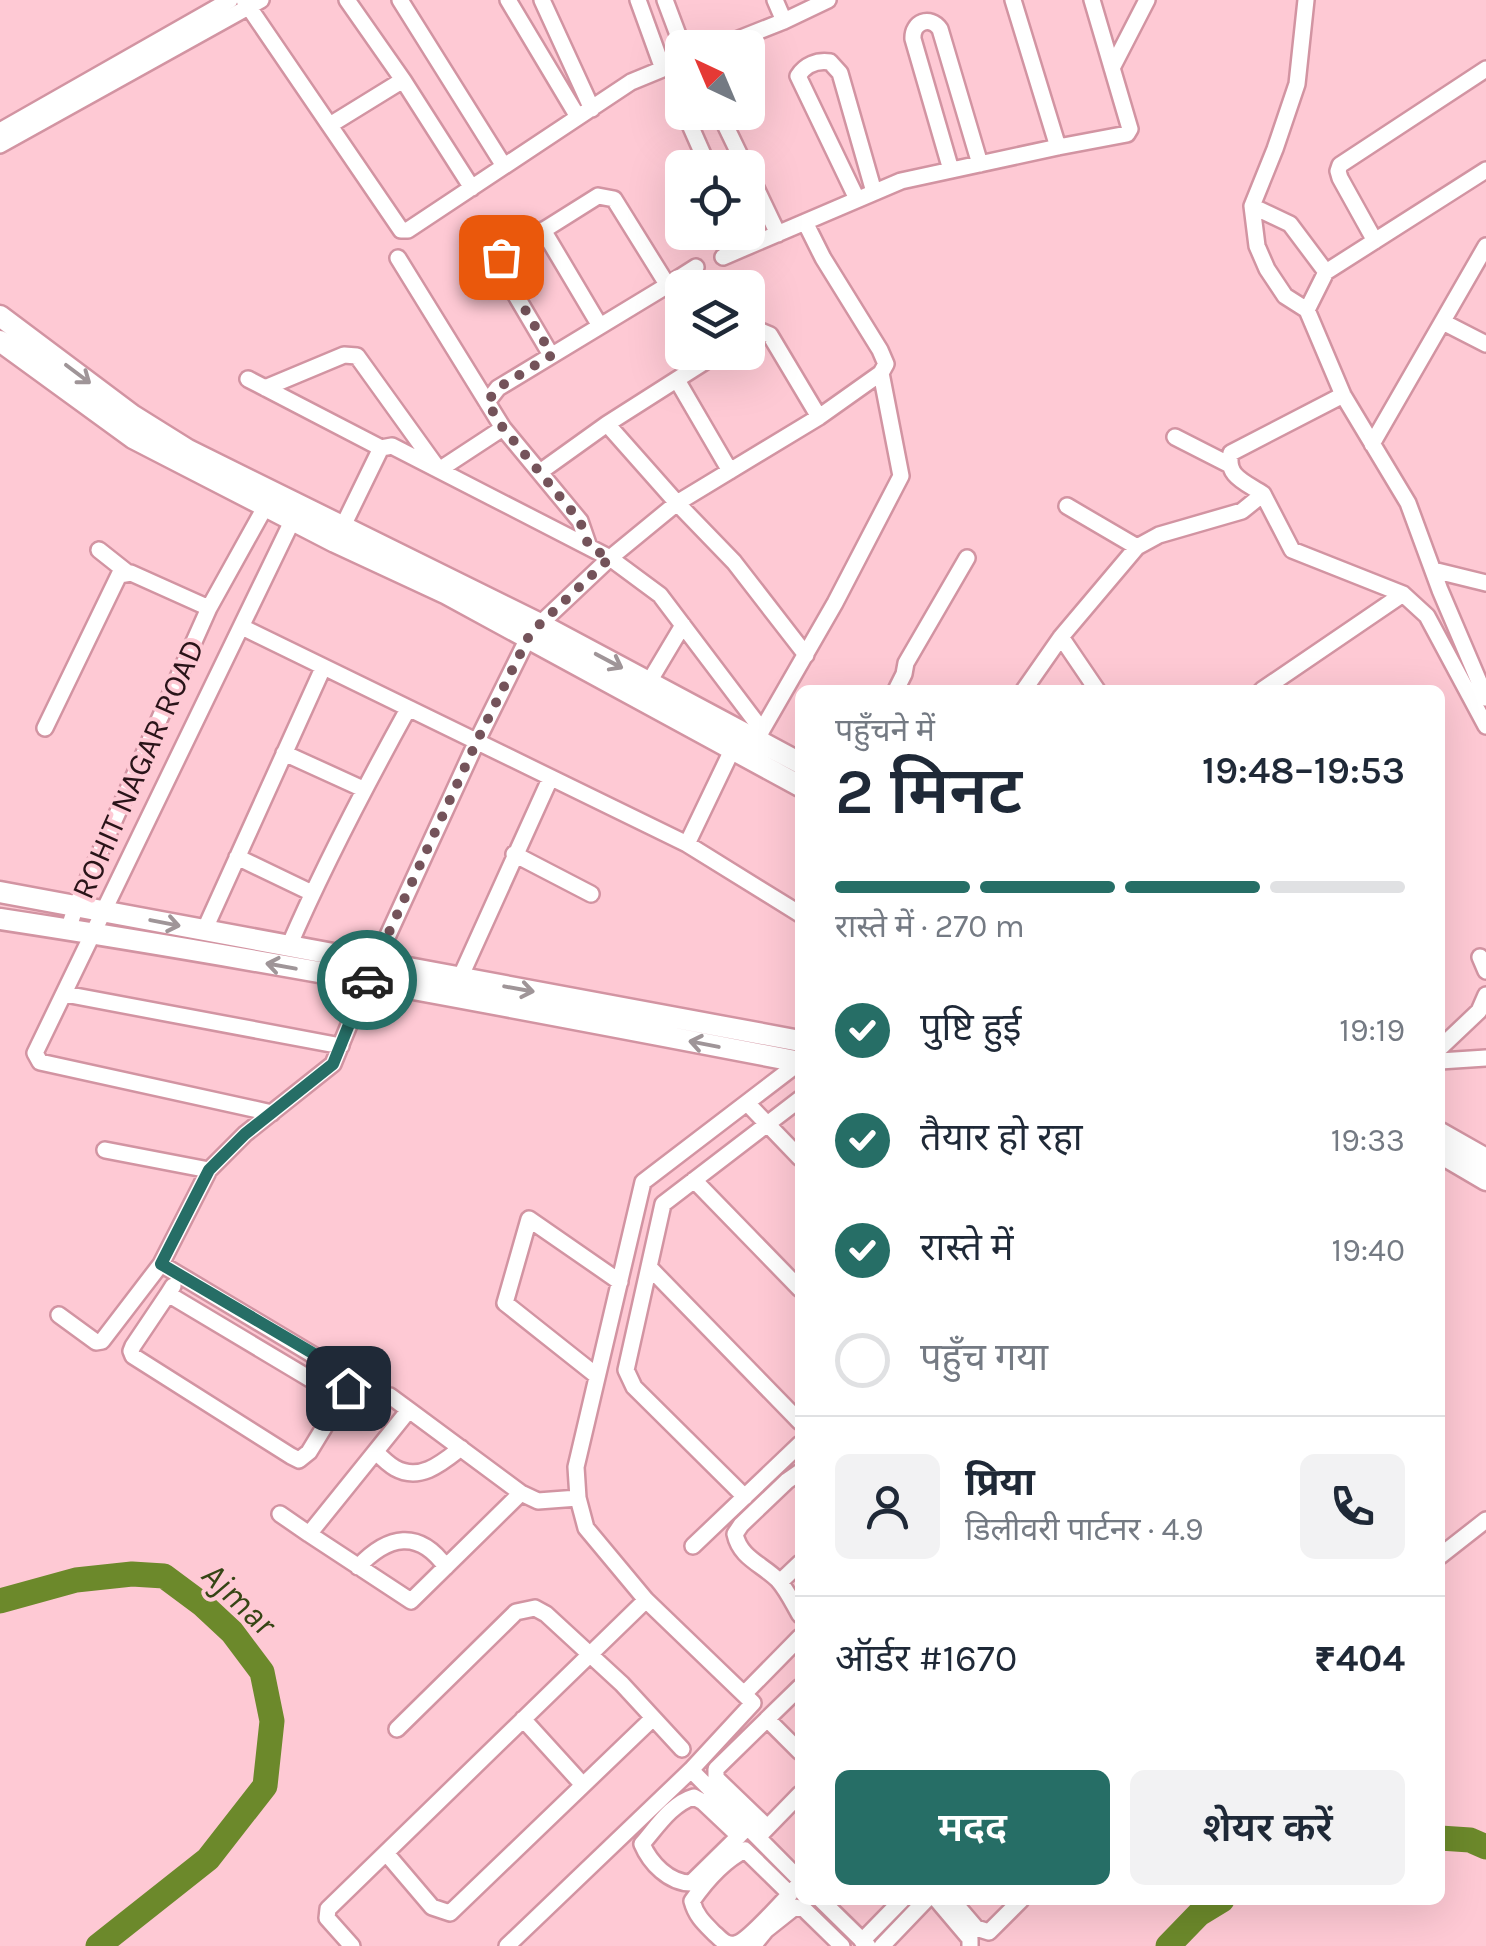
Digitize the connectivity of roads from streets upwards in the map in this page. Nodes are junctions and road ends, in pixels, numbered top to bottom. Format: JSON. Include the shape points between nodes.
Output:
{"nodes":[{"id":1,"x":230,"y":0,"type":"edge"},
{"id":2,"x":348,"y":0,"type":"edge"},
{"id":3,"x":400,"y":0,"type":"edge"},
{"id":4,"x":508,"y":0,"type":"edge"},
{"id":5,"x":542,"y":0,"type":"edge"},
{"id":6,"x":638,"y":0,"type":"edge"},
{"id":7,"x":665,"y":0,"type":"edge"},
{"id":8,"x":775,"y":0,"type":"edge"},
{"id":9,"x":828,"y":0,"type":"edge"},
{"id":10,"x":1013,"y":0,"type":"edge"},
{"id":11,"x":1092,"y":0,"type":"edge"},
{"id":12,"x":1147,"y":0,"type":"edge"},
{"id":13,"x":1306,"y":0,"type":"edge"},
{"id":14,"x":251,"y":2,"type":"edge"},
{"id":15,"x":809,"y":4,"type":"edge"},
{"id":16,"x":784,"y":21,"type":"junction"},
{"id":17,"x":676,"y":30,"type":"edge"},
{"id":18,"x":761,"y":30,"type":"edge"},
{"id":19,"x":665,"y":68,"type":"edge"},
{"id":20,"x":1112,"y":68,"type":"junction"},
{"id":21,"x":662,"y":69,"type":"junction"},
{"id":22,"x":1486,"y":69,"type":"edge"},
{"id":23,"x":403,"y":80,"type":"junction"},
{"id":24,"x":585,"y":113,"type":"junction"},
{"id":25,"x":330,"y":125,"type":"junction"},
{"id":26,"x":0,"y":131,"type":"edge"},
{"id":27,"x":0,"y":144,"type":"edge"},
{"id":28,"x":1058,"y":147,"type":"junction"},
{"id":29,"x":980,"y":164,"type":"junction"},
{"id":30,"x":504,"y":166,"type":"junction"},
{"id":31,"x":950,"y":170,"type":"junction"},
{"id":32,"x":1486,"y":170,"type":"edge"},
{"id":33,"x":472,"y":188,"type":"junction"},
{"id":34,"x":874,"y":192,"type":"junction"},
{"id":35,"x":857,"y":200,"type":"junction"},
{"id":36,"x":1252,"y":206,"type":"junction"},
{"id":37,"x":765,"y":207,"type":"edge"},
{"id":38,"x":805,"y":222,"type":"junction"},
{"id":39,"x":543,"y":230,"type":"junction"},
{"id":40,"x":778,"y":234,"type":"junction"},
{"id":41,"x":765,"y":236,"type":"edge"},
{"id":42,"x":1376,"y":241,"type":"junction"},
{"id":43,"x":1486,"y":246,"type":"edge"},
{"id":44,"x":732,"y":250,"type":"edge"},
{"id":45,"x":723,"y":257,"type":"dead end"},
{"id":46,"x":398,"y":258,"type":"dead end"},
{"id":47,"x":696,"y":267,"type":"dead end"},
{"id":48,"x":1326,"y":272,"type":"junction"},
{"id":49,"x":663,"y":288,"type":"junction"},
{"id":50,"x":1306,"y":310,"type":"junction"},
{"id":51,"x":0,"y":316,"type":"edge"},
{"id":52,"x":1442,"y":322,"type":"junction"},
{"id":53,"x":600,"y":326,"type":"junction"},
{"id":54,"x":765,"y":333,"type":"edge"},
{"id":55,"x":0,"y":341,"type":"edge"},
{"id":56,"x":1486,"y":344,"type":"edge"},
{"id":57,"x":552,"y":355,"type":"junction"},
{"id":58,"x":692,"y":370,"type":"edge"},
{"id":59,"x":881,"y":373,"type":"junction"},
{"id":60,"x":248,"y":379,"type":"dead end"},
{"id":61,"x":677,"y":380,"type":"junction"},
{"id":62,"x":265,"y":388,"type":"junction"},
{"id":63,"x":1342,"y":395,"type":"junction"},
{"id":64,"x":487,"y":402,"type":"junction"},
{"id":65,"x":819,"y":416,"type":"junction"},
{"id":66,"x":608,"y":424,"type":"junction"},
{"id":67,"x":503,"y":428,"type":"junction"},
{"id":68,"x":1175,"y":437,"type":"dead end"},
{"id":69,"x":1372,"y":444,"type":"junction"},
{"id":70,"x":381,"y":448,"type":"junction"},
{"id":71,"x":1228,"y":464,"type":"junction"},
{"id":72,"x":440,"y":470,"type":"junction"},
{"id":73,"x":730,"y":470,"type":"junction"},
{"id":74,"x":540,"y":472,"type":"junction"},
{"id":75,"x":1263,"y":494,"type":"junction"},
{"id":76,"x":269,"y":499,"type":"junction"},
{"id":77,"x":677,"y":503,"type":"junction"},
{"id":78,"x":1067,"y":506,"type":"dead end"},
{"id":79,"x":297,"y":512,"type":"junction"},
{"id":80,"x":343,"y":526,"type":"junction"},
{"id":81,"x":589,"y":547,"type":"junction"},
{"id":82,"x":1136,"y":547,"type":"junction"},
{"id":83,"x":99,"y":550,"type":"dead end"},
{"id":84,"x":610,"y":558,"type":"junction"},
{"id":85,"x":967,"y":558,"type":"dead end"},
{"id":86,"x":1433,"y":570,"type":"junction"},
{"id":87,"x":128,"y":573,"type":"junction"},
{"id":88,"x":1486,"y":584,"type":"edge"},
{"id":89,"x":1402,"y":594,"type":"junction"},
{"id":90,"x":209,"y":608,"type":"junction"},
{"id":91,"x":683,"y":625,"type":"junction"},
{"id":92,"x":242,"y":627,"type":"junction"},
{"id":93,"x":534,"y":631,"type":"junction"},
{"id":94,"x":1061,"y":637,"type":"junction"},
{"id":95,"x":806,"y":655,"type":"junction"},
{"id":96,"x":324,"y":668,"type":"junction"},
{"id":97,"x":649,"y":682,"type":"junction"},
{"id":98,"x":898,"y":685,"type":"edge"},
{"id":99,"x":1027,"y":685,"type":"edge"},
{"id":100,"x":1094,"y":685,"type":"edge"},
{"id":101,"x":1269,"y":685,"type":"edge"},
{"id":102,"x":1486,"y":698,"type":"edge"},
{"id":103,"x":408,"y":709,"type":"junction"},
{"id":104,"x":1486,"y":726,"type":"edge"},
{"id":105,"x":45,"y":728,"type":"dead end"},
{"id":106,"x":760,"y":735,"type":"junction"},
{"id":107,"x":476,"y":743,"type":"junction"},
{"id":108,"x":733,"y":748,"type":"junction"},
{"id":109,"x":284,"y":753,"type":"junction"},
{"id":110,"x":795,"y":760,"type":"edge"},
{"id":111,"x":550,"y":778,"type":"junction"},
{"id":112,"x":795,"y":783,"type":"edge"},
{"id":113,"x":363,"y":790,"type":"junction"},
{"id":114,"x":686,"y":844,"type":"junction"},
{"id":115,"x":514,"y":854,"type":"junction"},
{"id":116,"x":237,"y":858,"type":"junction"},
{"id":117,"x":0,"y":892,"type":"edge"},
{"id":118,"x":312,"y":893,"type":"junction"},
{"id":119,"x":591,"y":894,"type":"dead end"},
{"id":120,"x":76,"y":906,"type":"junction"},
{"id":121,"x":795,"y":911,"type":"edge"},
{"id":122,"x":105,"y":912,"type":"junction"},
{"id":123,"x":0,"y":919,"type":"edge"},
{"id":124,"x":68,"y":930,"type":"junction"},
{"id":125,"x":204,"y":930,"type":"junction"},
{"id":126,"x":95,"y":934,"type":"junction"},
{"id":127,"x":288,"y":946,"type":"junction"},
{"id":128,"x":371,"y":972,"type":"junction"},
{"id":129,"x":460,"y":978,"type":"junction"},
{"id":130,"x":65,"y":994,"type":"junction"},
{"id":131,"x":1486,"y":995,"type":"edge"},
{"id":132,"x":795,"y":1040,"type":"edge"},
{"id":133,"x":1445,"y":1043,"type":"edge"},
{"id":134,"x":340,"y":1046,"type":"junction"},
{"id":135,"x":1486,"y":1058,"type":"edge"},
{"id":136,"x":795,"y":1061,"type":"edge"},
{"id":137,"x":1445,"y":1061,"type":"edge"},
{"id":138,"x":795,"y":1066,"type":"edge"},
{"id":139,"x":746,"y":1103,"type":"junction"},
{"id":140,"x":795,"y":1103,"type":"edge"},
{"id":141,"x":272,"y":1113,"type":"junction"},
{"id":142,"x":767,"y":1124,"type":"junction"},
{"id":143,"x":1445,"y":1136,"type":"edge"},
{"id":144,"x":105,"y":1150,"type":"dead end"},
{"id":145,"x":795,"y":1153,"type":"edge"},
{"id":146,"x":1445,"y":1156,"type":"edge"},
{"id":147,"x":1486,"y":1159,"type":"edge"},
{"id":148,"x":209,"y":1170,"type":"junction"},
{"id":149,"x":694,"y":1180,"type":"junction"},
{"id":150,"x":1486,"y":1180,"type":"edge"},
{"id":151,"x":161,"y":1264,"type":"junction"},
{"id":152,"x":649,"y":1267,"type":"junction"},
{"id":153,"x":180,"y":1274,"type":"junction"},
{"id":154,"x":620,"y":1282,"type":"junction"},
{"id":155,"x":795,"y":1284,"type":"edge"},
{"id":156,"x":168,"y":1294,"type":"junction"},
{"id":157,"x":59,"y":1315,"type":"dead end"},
{"id":158,"x":117,"y":1336,"type":"dead end"},
{"id":159,"x":134,"y":1345,"type":"junction"},
{"id":160,"x":597,"y":1376,"type":"junction"},
{"id":161,"x":390,"y":1396,"type":"dead end"},
{"id":162,"x":342,"y":1398,"type":"junction"},
{"id":163,"x":409,"y":1410,"type":"junction"},
{"id":164,"x":795,"y":1417,"type":"edge"},
{"id":165,"x":461,"y":1448,"type":"junction"},
{"id":166,"x":795,"y":1449,"type":"edge"},
{"id":167,"x":376,"y":1452,"type":"junction"},
{"id":168,"x":795,"y":1475,"type":"edge"},
{"id":169,"x":521,"y":1493,"type":"junction"},
{"id":170,"x":745,"y":1496,"type":"junction"},
{"id":171,"x":578,"y":1498,"type":"junction"},
{"id":172,"x":280,"y":1514,"type":"dead end"},
{"id":173,"x":1486,"y":1520,"type":"edge"},
{"id":174,"x":308,"y":1534,"type":"junction"},
{"id":175,"x":694,"y":1546,"type":"dead end"},
{"id":176,"x":1445,"y":1552,"type":"edge"},
{"id":177,"x":446,"y":1566,"type":"junction"},
{"id":178,"x":358,"y":1567,"type":"junction"},
{"id":179,"x":795,"y":1568,"type":"edge"},
{"id":180,"x":780,"y":1582,"type":"junction"},
{"id":181,"x":646,"y":1600,"type":"junction"},
{"id":182,"x":795,"y":1606,"type":"edge"},
{"id":183,"x":795,"y":1642,"type":"edge"},
{"id":184,"x":589,"y":1656,"type":"junction"},
{"id":185,"x":795,"y":1692,"type":"edge"},
{"id":186,"x":744,"y":1694,"type":"junction"},
{"id":187,"x":523,"y":1719,"type":"junction"},
{"id":188,"x":652,"y":1719,"type":"junction"},
{"id":189,"x":767,"y":1719,"type":"junction"},
{"id":190,"x":397,"y":1729,"type":"dead end"},
{"id":191,"x":795,"y":1747,"type":"edge"},
{"id":192,"x":682,"y":1750,"type":"dead end"},
{"id":193,"x":692,"y":1770,"type":"junction"},
{"id":194,"x":583,"y":1785,"type":"junction"},
{"id":195,"x":795,"y":1798,"type":"edge"},
{"id":196,"x":752,"y":1832,"type":"junction"},
{"id":197,"x":386,"y":1853,"type":"junction"},
{"id":198,"x":795,"y":1884,"type":"edge"},
{"id":199,"x":795,"y":1884,"type":"edge"},
{"id":200,"x":795,"y":1886,"type":"edge"},
{"id":201,"x":825,"y":1905,"type":"edge"},
{"id":202,"x":897,"y":1905,"type":"edge"},
{"id":203,"x":921,"y":1905,"type":"edge"},
{"id":204,"x":941,"y":1905,"type":"edge"},
{"id":205,"x":956,"y":1905,"type":"edge"},
{"id":206,"x":1016,"y":1905,"type":"edge"},
{"id":207,"x":855,"y":1943,"type":"edge"},
{"id":208,"x":352,"y":1946,"type":"edge"},
{"id":209,"x":506,"y":1946,"type":"edge"},
{"id":210,"x":753,"y":1946,"type":"edge"},
{"id":211,"x":882,"y":1946,"type":"edge"},
{"id":212,"x":970,"y":1946,"type":"edge"}],
"edges":[{"from":1,"to":26,"type":"street"},
{"from":2,"to":23,"type":"street"},
{"from":3,"to":30,"type":"street"},
{"from":4,"to":24,"type":"street"},
{"from":5,"to":24,"type":"street"},
{"from":6,"to":21,"type":"street"},
{"from":7,"to":17,"type":"street"},
{"from":8,"to":16,"type":"street"},
{"from":9,"to":15,"type":"street"},
{"from":10,"to":28,"type":"street"},
{"from":11,"to":20,"type":"street"},
{"from":12,"to":20,"type":"street"},
{"from":13,"to":36,"type":"street","via":[[1298,84]]},
{"from":14,"to":25,"type":"street"},
{"from":14,"to":27,"type":"street"},
{"from":15,"to":16,"type":"street"},
{"from":16,"to":18,"type":"street"},
{"from":19,"to":21,"type":"street"},
{"from":20,"to":28,"type":"street","via":[[1129,132]]},
{"from":21,"to":24,"type":"street"},
{"from":22,"to":42,"type":"street","via":[[1340,165],[1340,178]]},
{"from":23,"to":25,"type":"street"},
{"from":23,"to":33,"type":"street"},
{"from":24,"to":30,"type":"street"},
{"from":25,"to":33,"type":"street","via":[[401,230]]},
{"from":28,"to":29,"type":"street"},
{"from":29,"to":31,"type":"street"},
{"from":29,"to":31,"type":"street","via":[[938,26],[926,20],[912,31],[913,39]]},
{"from":30,"to":33,"type":"street"},
{"from":31,"to":34,"type":"street"},
{"from":32,"to":42,"type":"street"},
{"from":34,"to":35,"type":"street"},
{"from":34,"to":35,"type":"street","via":[[840,72],[830,62],[813,63],[798,76]]},
{"from":35,"to":38,"type":"street"},
{"from":36,"to":48,"type":"street","via":[[1290,224]]},
{"from":36,"to":50,"type":"street","via":[[1267,269],[1285,296]]},
{"from":37,"to":40,"type":"street"},
{"from":38,"to":40,"type":"street"},
{"from":38,"to":59,"type":"street","via":[[880,350],[886,364]]},
{"from":39,"to":49,"type":"street","via":[[598,196],[614,199],[665,281]]},
{"from":39,"to":53,"type":"street"},
{"from":39,"to":57,"type":"street","via":[[498,264]]},
{"from":40,"to":41,"type":"street"},
{"from":42,"to":48,"type":"street"},
{"from":43,"to":52,"type":"street"},
{"from":44,"to":45,"type":"street"},
{"from":46,"to":64,"type":"street"},
{"from":47,"to":49,"type":"street"},
{"from":48,"to":50,"type":"street"},
{"from":49,"to":53,"type":"street"},
{"from":50,"to":63,"type":"street"},
{"from":51,"to":76,"type":"street","one_way":true,"via":[[149,426]]},
{"from":52,"to":56,"type":"street"},
{"from":52,"to":69,"type":"street"},
{"from":53,"to":57,"type":"street"},
{"from":54,"to":65,"type":"street"},
{"from":55,"to":76,"type":"street","via":[[133,438]]},
{"from":57,"to":64,"type":"street"},
{"from":58,"to":61,"type":"street"},
{"from":59,"to":65,"type":"street"},
{"from":59,"to":95,"type":"street","via":[[901,476]]},
{"from":60,"to":62,"type":"street"},
{"from":61,"to":66,"type":"street"},
{"from":61,"to":73,"type":"street"},
{"from":62,"to":70,"type":"street"},
{"from":62,"to":72,"type":"street","via":[[344,354],[357,356]]},
{"from":63,"to":69,"type":"street"},
{"from":63,"to":71,"type":"street","via":[[1231,453]]},
{"from":64,"to":67,"type":"street"},
{"from":65,"to":73,"type":"street"},
{"from":66,"to":74,"type":"street"},
{"from":66,"to":77,"type":"street"},
{"from":67,"to":72,"type":"street"},
{"from":67,"to":74,"type":"street"},
{"from":68,"to":71,"type":"street"},
{"from":69,"to":86,"type":"street","via":[[1408,503]]},
{"from":70,"to":72,"type":"street","via":[[392,446]]},
{"from":70,"to":80,"type":"street"},
{"from":71,"to":75,"type":"street"},
{"from":72,"to":81,"type":"street"},
{"from":73,"to":77,"type":"street"},
{"from":74,"to":81,"type":"street","via":[[580,521]]},
{"from":75,"to":82,"type":"street","via":[[1242,511]]},
{"from":75,"to":89,"type":"street","via":[[1292,550]]},
{"from":76,"to":79,"type":"street"},
{"from":76,"to":90,"type":"street","name":"ROHIT NAGAR ROAD"},
{"from":77,"to":84,"type":"street"},
{"from":77,"to":95,"type":"street","via":[[734,562]]},
{"from":78,"to":82,"type":"street"},
{"from":79,"to":80,"type":"street"},
{"from":79,"to":92,"type":"street"},
{"from":79,"to":93,"type":"street","via":[[335,542]]},
{"from":80,"to":93,"type":"street"},
{"from":81,"to":84,"type":"street"},
{"from":82,"to":94,"type":"street"},
{"from":83,"to":87,"type":"street","name":"ROHIT NAGAR ROAD"},
{"from":84,"to":91,"type":"street","via":[[660,595]]},
{"from":84,"to":93,"type":"street"},
{"from":85,"to":98,"type":"street"},
{"from":86,"to":88,"type":"street"},
{"from":86,"to":102,"type":"street"},
{"from":87,"to":90,"type":"street","name":"ROHIT NAGAR ROAD"},
{"from":87,"to":105,"type":"street","via":[[119,575]]},
{"from":89,"to":101,"type":"street"},
{"from":89,"to":104,"type":"street","via":[[1426,616]]},
{"from":90,"to":120,"type":"street","name":"ROHIT NAGAR ROAD"},
{"from":91,"to":97,"type":"street"},
{"from":91,"to":106,"type":"street"},
{"from":92,"to":96,"type":"street"},
{"from":92,"to":122,"type":"street"},
{"from":93,"to":97,"type":"street","one_way":true},
{"from":93,"to":107,"type":"street"},
{"from":93,"to":108,"type":"street"},
{"from":94,"to":99,"type":"street"},
{"from":94,"to":100,"type":"street"},
{"from":95,"to":106,"type":"street"},
{"from":96,"to":103,"type":"street"},
{"from":96,"to":109,"type":"street"},
{"from":97,"to":106,"type":"street"},
{"from":103,"to":107,"type":"street"},
{"from":103,"to":113,"type":"street"},
{"from":106,"to":110,"type":"street"},
{"from":107,"to":111,"type":"street"},
{"from":107,"to":128,"type":"street"},
{"from":108,"to":112,"type":"street"},
{"from":108,"to":114,"type":"street"},
{"from":109,"to":113,"type":"street"},
{"from":109,"to":116,"type":"street"},
{"from":111,"to":114,"type":"street"},
{"from":111,"to":115,"type":"street"},
{"from":113,"to":118,"type":"street"},
{"from":114,"to":121,"type":"street"},
{"from":115,"to":119,"type":"street"},
{"from":115,"to":129,"type":"street"},
{"from":116,"to":118,"type":"street"},
{"from":116,"to":125,"type":"street"},
{"from":117,"to":120,"type":"street"},
{"from":118,"to":127,"type":"street"},
{"from":120,"to":122,"type":"street"},
{"from":120,"to":124,"type":"street","name":"ROHIT NAGAR ROAD"},
{"from":122,"to":125,"type":"street","one_way":true},
{"from":122,"to":126,"type":"street"},
{"from":123,"to":124,"type":"street"},
{"from":124,"to":126,"type":"street"},
{"from":125,"to":127,"type":"street"},
{"from":128,"to":126,"type":"street","one_way":true},
{"from":126,"to":130,"type":"street"},
{"from":127,"to":128,"type":"street"},
{"from":128,"to":129,"type":"street"},
{"from":128,"to":134,"type":"street"},
{"from":136,"to":128,"type":"street","one_way":true},
{"from":129,"to":132,"type":"street","one_way":true},
{"from":130,"to":134,"type":"street"},
{"from":130,"to":141,"type":"street","via":[[35,1054],[40,1062]]},
{"from":131,"to":133,"type":"street","via":[[1479,1011]]},
{"from":134,"to":141,"type":"street","via":[[333,1064]]},
{"from":135,"to":137,"type":"street"},
{"from":138,"to":139,"type":"street"},
{"from":139,"to":142,"type":"street"},
{"from":139,"to":154,"type":"street","via":[[643,1182]]},
{"from":140,"to":142,"type":"street"},
{"from":141,"to":148,"type":"street"},
{"from":142,"to":145,"type":"street"},
{"from":142,"to":149,"type":"street"},
{"from":143,"to":147,"type":"street"},
{"from":144,"to":148,"type":"street"},
{"from":146,"to":150,"type":"street"},
{"from":148,"to":151,"type":"street"},
{"from":149,"to":152,"type":"street","via":[[663,1204]]},
{"from":149,"to":155,"type":"street"},
{"from":151,"to":153,"type":"street"},
{"from":151,"to":157,"type":"street","via":[[102,1341]]},
{"from":152,"to":164,"type":"street"},
{"from":152,"to":170,"type":"street","via":[[626,1370],[634,1387]]},
{"from":153,"to":156,"type":"street"},
{"from":153,"to":162,"type":"street","via":[[350,1377]]},
{"from":154,"to":160,"type":"street"},
{"from":154,"to":160,"type":"street","via":[[529,1219],[505,1303]]},
{"from":156,"to":159,"type":"street"},
{"from":156,"to":162,"type":"street"},
{"from":158,"to":159,"type":"street"},
{"from":159,"to":162,"type":"street","via":[[133,1356],[299,1460]]},
{"from":160,"to":171,"type":"street","via":[[576,1467]]},
{"from":161,"to":163,"type":"street"},
{"from":163,"to":165,"type":"street"},
{"from":163,"to":167,"type":"street"},
{"from":165,"to":167,"type":"street","via":[[429,1471],[413,1472],[396,1469]]},
{"from":165,"to":169,"type":"street"},
{"from":166,"to":170,"type":"street"},
{"from":167,"to":174,"type":"street"},
{"from":168,"to":180,"type":"street","via":[[735,1534],[744,1555]]},
{"from":169,"to":171,"type":"street","via":[[538,1502]]},
{"from":169,"to":177,"type":"street"},
{"from":170,"to":175,"type":"street"},
{"from":171,"to":181,"type":"street","via":[[586,1528]]},
{"from":172,"to":174,"type":"street"},
{"from":173,"to":176,"type":"street"},
{"from":174,"to":178,"type":"street"},
{"from":177,"to":178,"type":"street","via":[[425,1544],[396,1541],[371,1552]]},
{"from":177,"to":178,"type":"street","via":[[411,1602]]},
{"from":179,"to":180,"type":"street"},
{"from":180,"to":182,"type":"street"},
{"from":181,"to":184,"type":"street"},
{"from":181,"to":186,"type":"street"},
{"from":183,"to":186,"type":"street"},
{"from":184,"to":187,"type":"street"},
{"from":184,"to":188,"type":"street"},
{"from":184,"to":190,"type":"street","via":[[546,1614],[535,1608],[516,1612]]},
{"from":185,"to":189,"type":"street"},
{"from":186,"to":193,"type":"street","via":[[754,1703]]},
{"from":187,"to":194,"type":"street"},
{"from":187,"to":197,"type":"street"},
{"from":188,"to":192,"type":"street"},
{"from":188,"to":194,"type":"street"},
{"from":189,"to":191,"type":"street"},
{"from":189,"to":196,"type":"street","via":[[716,1769]]},
{"from":193,"to":196,"type":"street"},
{"from":193,"to":209,"type":"street"},
{"from":194,"to":197,"type":"street","via":[[450,1913],[432,1908]]},
{"from":195,"to":196,"type":"street"},
{"from":196,"to":196,"type":"street","via":[[694,1797],[642,1844],[683,1884]]},
{"from":196,"to":198,"type":"street"},
{"from":197,"to":208,"type":"street","via":[[328,1909],[326,1918]]},
{"from":199,"to":200,"type":"street","via":[[745,1850],[692,1901],[695,1914],[725,1944],[736,1944]]},
{"from":201,"to":207,"type":"street"},
{"from":202,"to":207,"type":"street"},
{"from":203,"to":211,"type":"street"},
{"from":204,"to":212,"type":"street"},
{"from":205,"to":206,"type":"street","via":[[983,1932]]},
{"from":207,"to":210,"type":"street","via":[[795,1907]]}]}
